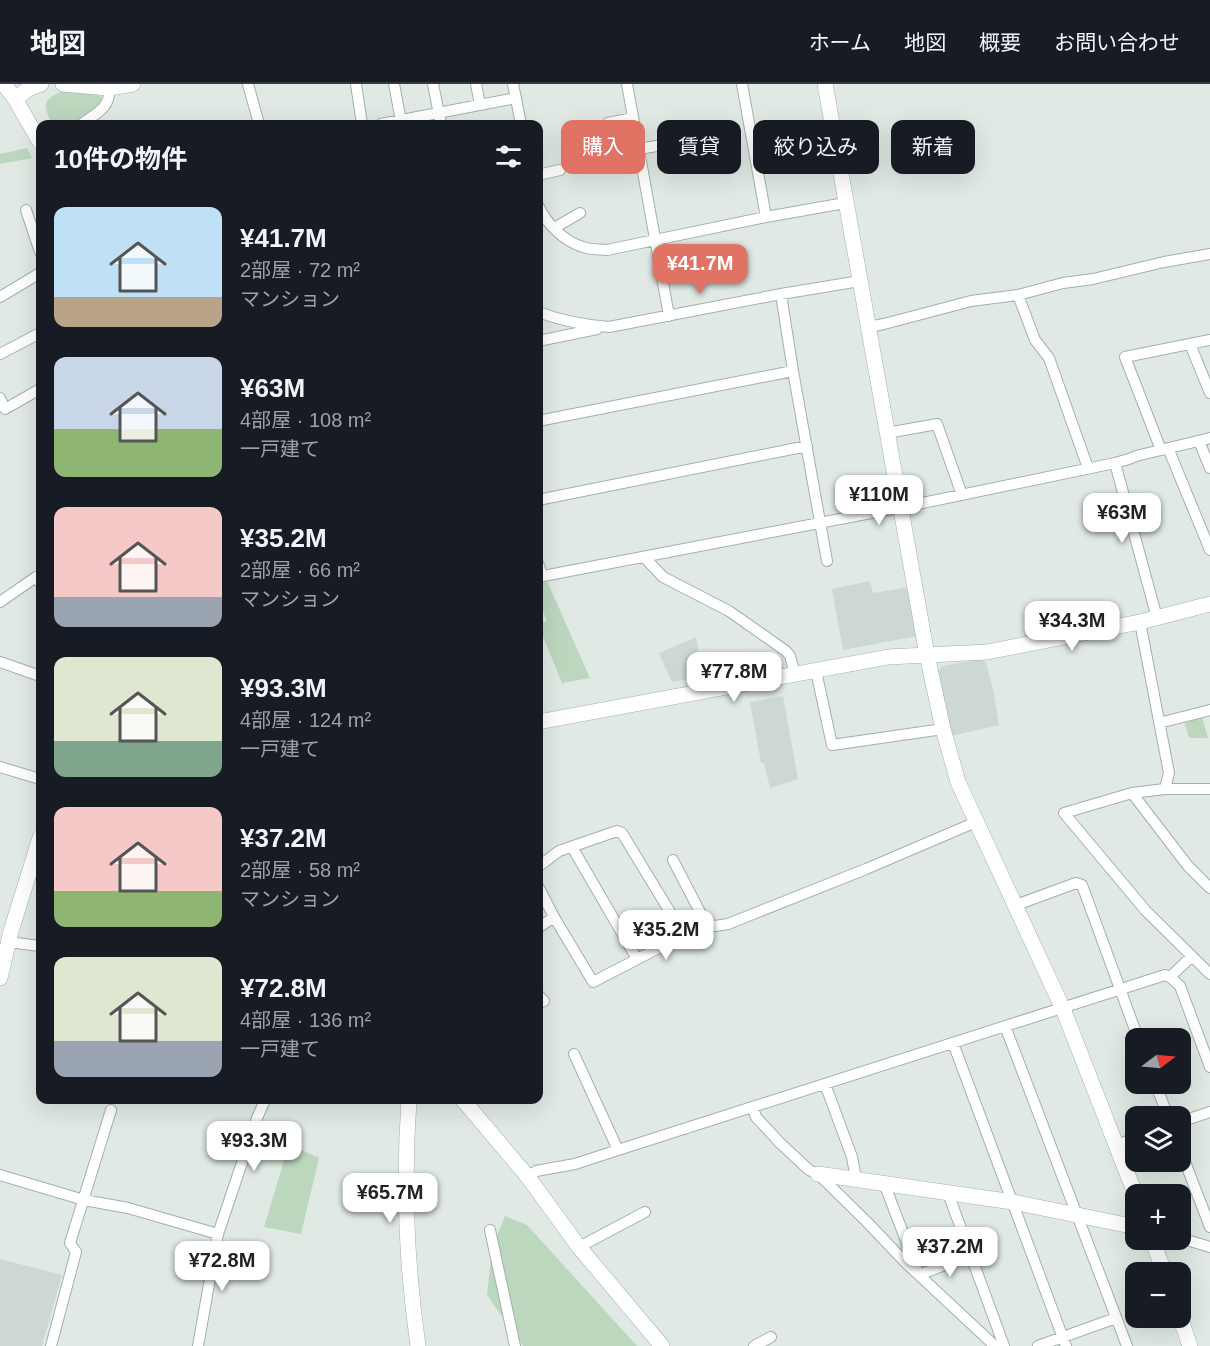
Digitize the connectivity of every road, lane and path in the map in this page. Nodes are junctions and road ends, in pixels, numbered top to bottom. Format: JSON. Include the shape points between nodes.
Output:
{"nodes":[{"id":1,"x":4,"y":84,"type":"edge"},
{"id":2,"x":41,"y":84,"type":"edge"},
{"id":3,"x":63,"y":84,"type":"edge"},
{"id":4,"x":133,"y":84,"type":"edge"},
{"id":5,"x":248,"y":84,"type":"edge"},
{"id":6,"x":356,"y":84,"type":"edge"},
{"id":7,"x":394,"y":84,"type":"edge"},
{"id":8,"x":433,"y":84,"type":"edge"},
{"id":9,"x":476,"y":84,"type":"edge"},
{"id":10,"x":513,"y":84,"type":"edge"},
{"id":11,"x":627,"y":84,"type":"edge"},
{"id":12,"x":742,"y":84,"type":"edge"},
{"id":13,"x":825,"y":84,"type":"edge"},
{"id":14,"x":109,"y":88,"type":"junction"},
{"id":15,"x":516,"y":98,"type":"junction"},
{"id":16,"x":15,"y":99,"type":"junction"},
{"id":17,"x":480,"y":105,"type":"junction"},
{"id":18,"x":633,"y":118,"type":"joint"},
{"id":19,"x":440,"y":119,"type":"edge"},
{"id":20,"x":86,"y":120,"type":"edge"},
{"id":21,"x":258,"y":120,"type":"edge"},
{"id":22,"x":361,"y":120,"type":"edge"},
{"id":23,"x":401,"y":120,"type":"edge"},
{"id":24,"x":420,"y":120,"type":"edge"},
{"id":25,"x":520,"y":120,"type":"edge"},
{"id":26,"x":623,"y":120,"type":"edge"},
{"id":27,"x":36,"y":135,"type":"edge"},
{"id":28,"x":560,"y":170,"type":"dead end"},
{"id":29,"x":543,"y":174,"type":"edge"},
{"id":30,"x":642,"y":174,"type":"edge"},
{"id":31,"x":845,"y":203,"type":"junction"},
{"id":32,"x":26,"y":210,"type":"dead end"},
{"id":33,"x":580,"y":213,"type":"dead end"},
{"id":34,"x":543,"y":215,"type":"edge"},
{"id":35,"x":766,"y":218,"type":"junction"},
{"id":36,"x":554,"y":228,"type":"junction"},
{"id":37,"x":36,"y":240,"type":"edge"},
{"id":38,"x":654,"y":240,"type":"junction"},
{"id":39,"x":1210,"y":254,"type":"edge"},
{"id":40,"x":36,"y":275,"type":"edge"},
{"id":41,"x":860,"y":281,"type":"junction"},
{"id":42,"x":781,"y":294,"type":"junction"},
{"id":43,"x":1018,"y":295,"type":"junction"},
{"id":44,"x":0,"y":297,"type":"edge"},
{"id":45,"x":543,"y":314,"type":"edge"},
{"id":46,"x":669,"y":316,"type":"junction"},
{"id":47,"x":609,"y":327,"type":"junction"},
{"id":48,"x":868,"y":327,"type":"junction"},
{"id":49,"x":36,"y":335,"type":"edge"},
{"id":50,"x":543,"y":340,"type":"edge"},
{"id":51,"x":1210,"y":340,"type":"edge"},
{"id":52,"x":1190,"y":344,"type":"junction"},
{"id":53,"x":0,"y":354,"type":"edge"},
{"id":54,"x":793,"y":371,"type":"junction"},
{"id":55,"x":36,"y":391,"type":"edge"},
{"id":56,"x":1210,"y":393,"type":"edge"},
{"id":57,"x":0,"y":398,"type":"edge"},
{"id":58,"x":543,"y":420,"type":"edge"},
{"id":59,"x":887,"y":433,"type":"junction"},
{"id":60,"x":1210,"y":438,"type":"edge"},
{"id":61,"x":1198,"y":441,"type":"junction"},
{"id":62,"x":807,"y":446,"type":"junction"},
{"id":63,"x":1165,"y":449,"type":"junction"},
{"id":64,"x":1115,"y":463,"type":"junction"},
{"id":65,"x":1089,"y":468,"type":"junction"},
{"id":66,"x":1210,"y":468,"type":"edge"},
{"id":67,"x":962,"y":495,"type":"junction"},
{"id":68,"x":543,"y":499,"type":"edge"},
{"id":69,"x":901,"y":507,"type":"junction"},
{"id":70,"x":821,"y":522,"type":"junction"},
{"id":71,"x":1210,"y":550,"type":"edge"},
{"id":72,"x":644,"y":557,"type":"junction"},
{"id":73,"x":827,"y":561,"type":"dead end"},
{"id":74,"x":543,"y":576,"type":"edge"},
{"id":75,"x":36,"y":577,"type":"edge"},
{"id":76,"x":0,"y":602,"type":"edge"},
{"id":77,"x":1210,"y":604,"type":"edge"},
{"id":78,"x":1158,"y":618,"type":"junction"},
{"id":79,"x":1140,"y":622,"type":"junction"},
{"id":80,"x":927,"y":655,"type":"junction"},
{"id":81,"x":0,"y":662,"type":"edge"},
{"id":82,"x":816,"y":671,"type":"junction"},
{"id":83,"x":795,"y":674,"type":"junction"},
{"id":84,"x":36,"y":675,"type":"edge"},
{"id":85,"x":1210,"y":710,"type":"edge"},
{"id":86,"x":543,"y":721,"type":"edge"},
{"id":87,"x":1159,"y":723,"type":"junction"},
{"id":88,"x":943,"y":729,"type":"junction"},
{"id":89,"x":0,"y":767,"type":"edge"},
{"id":90,"x":36,"y":778,"type":"edge"},
{"id":91,"x":1165,"y":789,"type":"junction"},
{"id":92,"x":1210,"y":789,"type":"edge"},
{"id":93,"x":1132,"y":794,"type":"junction"},
{"id":94,"x":976,"y":822,"type":"junction"},
{"id":95,"x":572,"y":846,"type":"junction"},
{"id":96,"x":36,"y":851,"type":"edge"},
{"id":97,"x":673,"y":860,"type":"dead end"},
{"id":98,"x":543,"y":863,"type":"edge"},
{"id":99,"x":1210,"y":888,"type":"edge"},
{"id":100,"x":543,"y":896,"type":"edge"},
{"id":101,"x":1016,"y":905,"type":"junction"},
{"id":102,"x":554,"y":917,"type":"junction"},
{"id":103,"x":543,"y":925,"type":"edge"},
{"id":104,"x":4,"y":942,"type":"edge"},
{"id":105,"x":36,"y":946,"type":"edge"},
{"id":106,"x":1191,"y":957,"type":"junction"},
{"id":107,"x":637,"y":960,"type":"junction"},
{"id":108,"x":1210,"y":974,"type":"edge"},
{"id":109,"x":1170,"y":977,"type":"junction"},
{"id":110,"x":0,"y":978,"type":"edge"},
{"id":111,"x":1119,"y":990,"type":"junction"},
{"id":112,"x":1063,"y":1009,"type":"junction"},
{"id":113,"x":1005,"y":1026,"type":"junction"},
{"id":114,"x":1134,"y":1028,"type":"edge"},
{"id":115,"x":953,"y":1043,"type":"junction"},
{"id":116,"x":574,"y":1054,"type":"dead end"},
{"id":117,"x":1210,"y":1067,"type":"edge"},
{"id":118,"x":825,"y":1084,"type":"junction"},
{"id":119,"x":263,"y":1104,"type":"edge"},
{"id":120,"x":409,"y":1104,"type":"edge"},
{"id":121,"x":466,"y":1104,"type":"edge"},
{"id":122,"x":753,"y":1108,"type":"junction"},
{"id":123,"x":111,"y":1110,"type":"dead end"},
{"id":124,"x":1210,"y":1112,"type":"edge"},
{"id":125,"x":1191,"y":1118,"type":"edge"},
{"id":126,"x":1125,"y":1142,"type":"edge"},
{"id":127,"x":1116,"y":1145,"type":"junction"},
{"id":128,"x":618,"y":1150,"type":"junction"},
{"id":129,"x":1189,"y":1172,"type":"edge"},
{"id":130,"x":818,"y":1174,"type":"junction"},
{"id":131,"x":0,"y":1175,"type":"edge"},
{"id":132,"x":528,"y":1177,"type":"junction"},
{"id":133,"x":856,"y":1179,"type":"junction"},
{"id":134,"x":884,"y":1183,"type":"junction"},
{"id":135,"x":1131,"y":1184,"type":"edge"},
{"id":136,"x":948,"y":1193,"type":"junction"},
{"id":137,"x":84,"y":1200,"type":"junction"},
{"id":138,"x":1013,"y":1202,"type":"junction"},
{"id":139,"x":645,"y":1212,"type":"dead end"},
{"id":140,"x":1078,"y":1215,"type":"junction"},
{"id":141,"x":1125,"y":1225,"type":"edge"},
{"id":142,"x":1210,"y":1227,"type":"edge"},
{"id":143,"x":490,"y":1230,"type":"dead end"},
{"id":144,"x":218,"y":1234,"type":"junction"},
{"id":145,"x":1191,"y":1241,"type":"edge"},
{"id":146,"x":1210,"y":1246,"type":"edge"},
{"id":147,"x":579,"y":1247,"type":"junction"},
{"id":148,"x":970,"y":1255,"type":"junction"},
{"id":149,"x":919,"y":1275,"type":"junction"},
{"id":150,"x":1116,"y":1318,"type":"junction"},
{"id":151,"x":1184,"y":1328,"type":"edge"},
{"id":152,"x":771,"y":1337,"type":"dead end"},
{"id":153,"x":1064,"y":1341,"type":"edge"},
{"id":154,"x":51,"y":1346,"type":"edge"},
{"id":155,"x":198,"y":1346,"type":"edge"},
{"id":156,"x":418,"y":1346,"type":"edge"},
{"id":157,"x":515,"y":1346,"type":"edge"},
{"id":158,"x":662,"y":1346,"type":"edge"},
{"id":159,"x":754,"y":1346,"type":"edge"},
{"id":160,"x":995,"y":1346,"type":"edge"},
{"id":161,"x":1004,"y":1346,"type":"edge"},
{"id":162,"x":1038,"y":1346,"type":"edge"},
{"id":163,"x":1127,"y":1346,"type":"edge"},
{"id":164,"x":1190,"y":1346,"type":"edge"}],
"edges":[{"from":1,"to":16,"type":"street"},
{"from":2,"to":16,"type":"street","via":[[28,88]]},
{"from":3,"to":14,"type":"street"},
{"from":4,"to":14,"type":"street"},
{"from":5,"to":21,"type":"street"},
{"from":6,"to":22,"type":"street"},
{"from":7,"to":23,"type":"street"},
{"from":8,"to":19,"type":"street"},
{"from":9,"to":17,"type":"street"},
{"from":10,"to":15,"type":"street"},
{"from":11,"to":18,"type":"street"},
{"from":12,"to":35,"type":"street"},
{"from":13,"to":31,"type":"street"},
{"from":14,"to":20,"type":"street","via":[[107,105]]},
{"from":15,"to":17,"type":"street"},
{"from":15,"to":25,"type":"street"},
{"from":16,"to":27,"type":"street"},
{"from":17,"to":19,"type":"street"},
{"from":18,"to":26,"type":"street"},
{"from":19,"to":24,"type":"street"},
{"from":28,"to":29,"type":"street"},
{"from":30,"to":38,"type":"street"},
{"from":31,"to":35,"type":"street"},
{"from":31,"to":41,"type":"street"},
{"from":32,"to":37,"type":"street"},
{"from":33,"to":36,"type":"street"},
{"from":34,"to":36,"type":"street"},
{"from":35,"to":38,"type":"street"},
{"from":36,"to":38,"type":"street","via":[[583,247],[607,250]]},
{"from":38,"to":46,"type":"street"},
{"from":39,"to":43,"type":"street"},
{"from":40,"to":44,"type":"street"},
{"from":41,"to":42,"type":"street"},
{"from":41,"to":48,"type":"street"},
{"from":42,"to":46,"type":"street"},
{"from":42,"to":54,"type":"street"},
{"from":43,"to":48,"type":"street","via":[[971,301]]},
{"from":43,"to":65,"type":"street","via":[[1035,340],[1049,358]]},
{"from":45,"to":47,"type":"street","via":[[584,325]]},
{"from":46,"to":47,"type":"street"},
{"from":47,"to":50,"type":"street"},
{"from":48,"to":59,"type":"street"},
{"from":49,"to":53,"type":"street"},
{"from":51,"to":52,"type":"street"},
{"from":52,"to":56,"type":"street"},
{"from":52,"to":63,"type":"street","via":[[1125,357]]},
{"from":54,"to":58,"type":"street"},
{"from":54,"to":62,"type":"street"},
{"from":55,"to":57,"type":"street","via":[[5,409]]},
{"from":59,"to":67,"type":"street","via":[[937,424]]},
{"from":59,"to":69,"type":"street"},
{"from":60,"to":61,"type":"street"},
{"from":61,"to":63,"type":"street"},
{"from":61,"to":66,"type":"street"},
{"from":62,"to":68,"type":"street"},
{"from":62,"to":70,"type":"street"},
{"from":63,"to":64,"type":"street"},
{"from":63,"to":71,"type":"street"},
{"from":64,"to":65,"type":"street"},
{"from":64,"to":78,"type":"street"},
{"from":65,"to":67,"type":"street"},
{"from":67,"to":69,"type":"street"},
{"from":69,"to":70,"type":"street"},
{"from":69,"to":80,"type":"street"},
{"from":70,"to":72,"type":"street"},
{"from":70,"to":73,"type":"street"},
{"from":72,"to":74,"type":"street"},
{"from":72,"to":83,"type":"street","via":[[663,577],[729,611],[786,651]]},
{"from":75,"to":76,"type":"street"},
{"from":77,"to":78,"type":"street"},
{"from":78,"to":79,"type":"street"},
{"from":79,"to":80,"type":"street","via":[[987,652]]},
{"from":79,"to":87,"type":"street"},
{"from":80,"to":82,"type":"street","via":[[888,657]]},
{"from":80,"to":88,"type":"street"},
{"from":81,"to":84,"type":"street"},
{"from":82,"to":83,"type":"street"},
{"from":82,"to":88,"type":"street","via":[[832,745]]},
{"from":83,"to":86,"type":"street"},
{"from":85,"to":87,"type":"street"},
{"from":87,"to":91,"type":"street","via":[[1169,773]]},
{"from":88,"to":94,"type":"street","via":[[958,782]]},
{"from":89,"to":90,"type":"street"},
{"from":91,"to":92,"type":"street"},
{"from":91,"to":93,"type":"street"},
{"from":93,"to":99,"type":"street"},
{"from":93,"to":106,"type":"street","via":[[1064,813],[1146,911]]},
{"from":94,"to":97,"type":"street","via":[[729,924],[715,926],[702,916]]},
{"from":94,"to":101,"type":"street"},
{"from":95,"to":98,"type":"street"},
{"from":95,"to":107,"type":"street"},
{"from":95,"to":107,"type":"street","via":[[617,831],[622,833],[684,935]]},
{"from":96,"to":104,"type":"street"},
{"from":100,"to":102,"type":"street"},
{"from":101,"to":111,"type":"street","via":[[1076,883],[1082,885]]},
{"from":101,"to":112,"type":"street"},
{"from":102,"to":103,"type":"street"},
{"from":102,"to":107,"type":"street","via":[[593,982]]},
{"from":104,"to":105,"type":"street"},
{"from":104,"to":110,"type":"street"},
{"from":106,"to":108,"type":"street"},
{"from":106,"to":109,"type":"street"},
{"from":109,"to":111,"type":"street","via":[[1165,975]]},
{"from":109,"to":117,"type":"street","via":[[1180,986]]},
{"from":111,"to":112,"type":"street"},
{"from":111,"to":114,"type":"street"},
{"from":112,"to":113,"type":"street"},
{"from":112,"to":127,"type":"street"},
{"from":113,"to":115,"type":"street"},
{"from":113,"to":140,"type":"street"},
{"from":115,"to":118,"type":"street"},
{"from":115,"to":138,"type":"street"},
{"from":116,"to":128,"type":"street"},
{"from":118,"to":122,"type":"street"},
{"from":118,"to":133,"type":"street","via":[[852,1157]]},
{"from":119,"to":144,"type":"street"},
{"from":120,"to":156,"type":"street","via":[[406,1236]]},
{"from":121,"to":132,"type":"street"},
{"from":122,"to":128,"type":"street"},
{"from":122,"to":130,"type":"street","via":[[756,1118],[780,1143]]},
{"from":123,"to":137,"type":"street"},
{"from":124,"to":125,"type":"street"},
{"from":126,"to":127,"type":"street"},
{"from":127,"to":135,"type":"street"},
{"from":128,"to":132,"type":"street","via":[[536,1171]]},
{"from":129,"to":142,"type":"street"},
{"from":130,"to":133,"type":"street"},
{"from":130,"to":149,"type":"street"},
{"from":131,"to":137,"type":"street"},
{"from":132,"to":147,"type":"street"},
{"from":133,"to":134,"type":"street"},
{"from":134,"to":136,"type":"street"},
{"from":134,"to":149,"type":"street"},
{"from":136,"to":138,"type":"street"},
{"from":136,"to":148,"type":"street"},
{"from":137,"to":144,"type":"street","via":[[128,1208]]},
{"from":137,"to":154,"type":"street","via":[[70,1243],[76,1252]]},
{"from":138,"to":140,"type":"street"},
{"from":138,"to":153,"type":"street"},
{"from":139,"to":147,"type":"street"},
{"from":140,"to":141,"type":"street"},
{"from":140,"to":150,"type":"street"},
{"from":143,"to":157,"type":"street"},
{"from":144,"to":155,"type":"street"},
{"from":145,"to":146,"type":"street"},
{"from":147,"to":158,"type":"street"},
{"from":148,"to":149,"type":"street"},
{"from":148,"to":161,"type":"street"},
{"from":149,"to":160,"type":"street"},
{"from":150,"to":153,"type":"street"},
{"from":150,"to":163,"type":"street"},
{"from":151,"to":164,"type":"street"},
{"from":152,"to":159,"type":"street"},
{"from":153,"to":162,"type":"street"}]}
